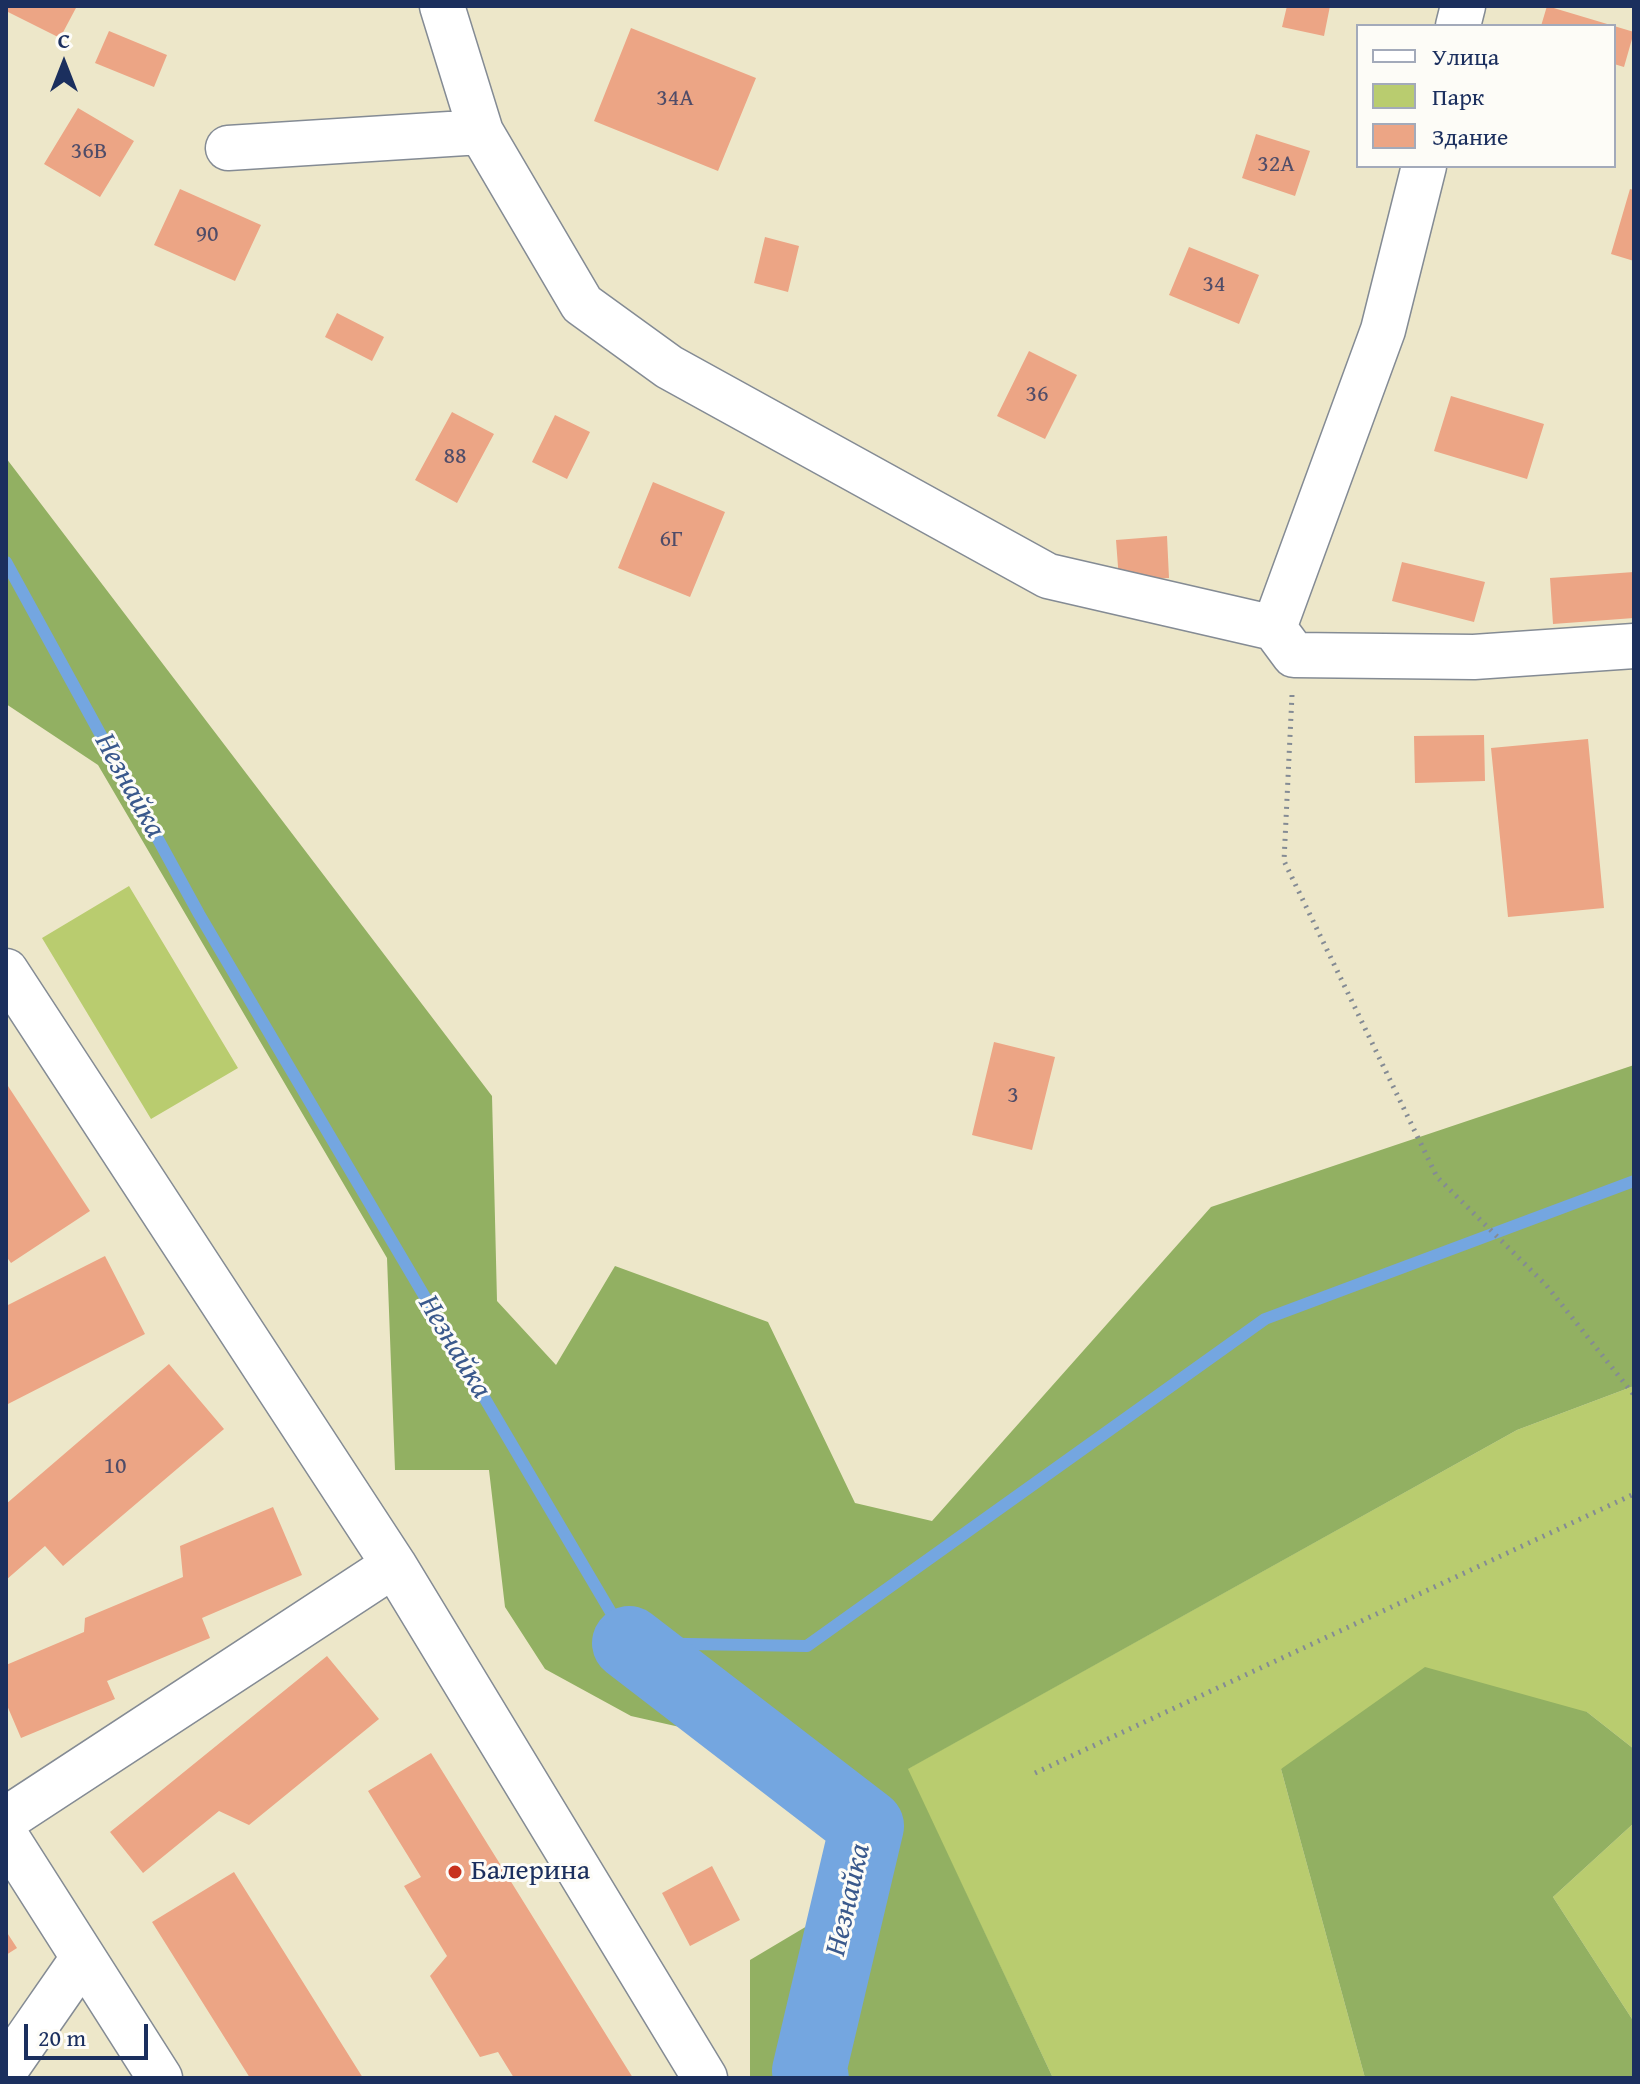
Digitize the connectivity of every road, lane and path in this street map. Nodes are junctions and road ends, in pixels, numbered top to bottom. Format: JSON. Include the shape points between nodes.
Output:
{"nodes":[{"id":1,"x":442,"y":6,"type":"edge"},
{"id":2,"x":481,"y":132,"type":"junction"},
{"id":3,"x":228,"y":148,"type":"dead end"},
{"id":4,"x":1424,"y":168,"type":"edge"},
{"id":5,"x":1284,"y":641,"type":"junction"},
{"id":6,"x":1634,"y":646,"type":"edge"},
{"id":7,"x":6,"y":971,"type":"edge"},
{"id":8,"x":1634,"y":1395,"type":"edge"},
{"id":9,"x":1634,"y":1494,"type":"edge"},
{"id":10,"x":394,"y":1565,"type":"junction"},
{"id":11,"x":1035,"y":1773,"type":"dead end"},
{"id":12,"x":6,"y":1819,"type":"edge"},
{"id":13,"x":6,"y":1836,"type":"edge"},
{"id":14,"x":83,"y":1958,"type":"junction"},
{"id":15,"x":6,"y":2069,"type":"edge"},
{"id":16,"x":160,"y":2078,"type":"edge"},
{"id":17,"x":705,"y":2078,"type":"edge"}],
"edges":[{"from":1,"to":2,"type":"street"},
{"from":2,"to":3,"type":"street"},
{"from":2,"to":5,"type":"street","via":[[582,304],[669,367],[1048,576]]},
{"from":4,"to":5,"type":"street","via":[[1383,330]]},
{"from":5,"to":6,"type":"street","via":[[1474,657]]},
{"from":5,"to":8,"type":"path","via":[[1284,861],[1437,1177],[1546,1285]]},
{"from":7,"to":10,"type":"street"},
{"from":9,"to":11,"type":"path"},
{"from":10,"to":12,"type":"street"},
{"from":10,"to":17,"type":"street"},
{"from":13,"to":14,"type":"street"},
{"from":14,"to":15,"type":"street"},
{"from":14,"to":16,"type":"street"}]}
